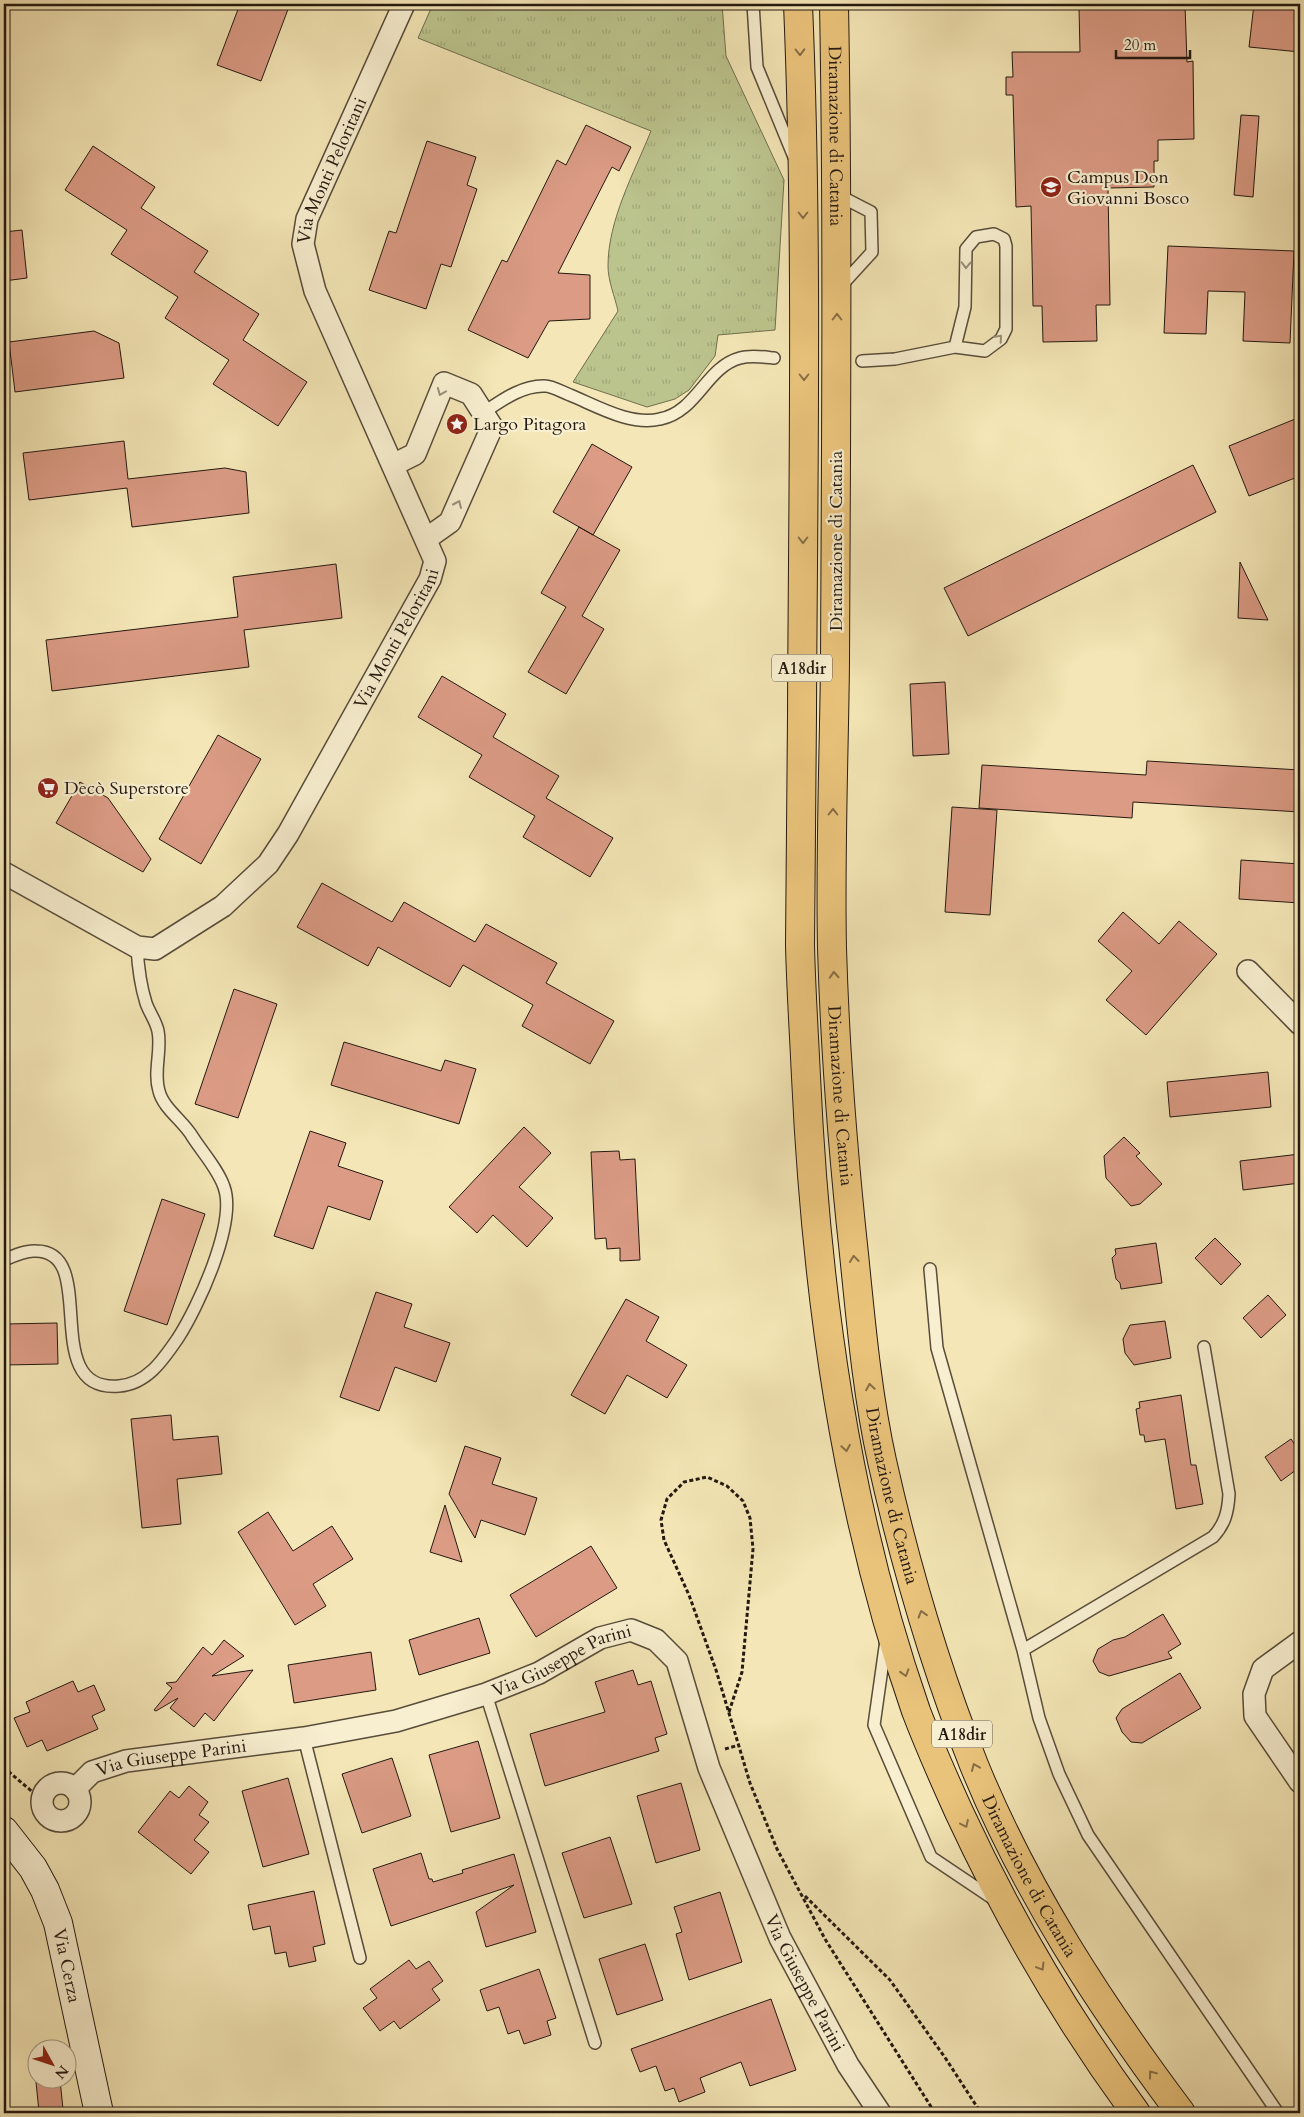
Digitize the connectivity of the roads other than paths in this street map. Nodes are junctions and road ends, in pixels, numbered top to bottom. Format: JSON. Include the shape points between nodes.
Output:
{"nodes":[{"id":1,"x":404,"y":4,"type":"edge"},
{"id":2,"x":753,"y":4,"type":"edge"},
{"id":3,"x":798,"y":4,"type":"edge"},
{"id":4,"x":834,"y":4,"type":"edge"},
{"id":5,"x":803,"y":179,"type":"junction"},
{"id":6,"x":955,"y":347,"type":"junction"},
{"id":7,"x":774,"y":358,"type":"dead end"},
{"id":8,"x":862,"y":361,"type":"dead end"},
{"id":9,"x":483,"y":413,"type":"junction"},
{"id":10,"x":393,"y":465,"type":"junction"},
{"id":11,"x":426,"y":539,"type":"junction"},
{"id":12,"x":4,"y":873,"type":"edge"},
{"id":13,"x":137,"y":947,"type":"junction"},
{"id":14,"x":1248,"y":971,"type":"dead end"},
{"id":15,"x":1300,"y":1024,"type":"edge"},
{"id":16,"x":4,"y":1260,"type":"edge"},
{"id":17,"x":930,"y":1269,"type":"dead end"},
{"id":18,"x":1204,"y":1347,"type":"dead end"},
{"id":19,"x":888,"y":1621,"type":"junction"},
{"id":20,"x":1300,"y":1642,"type":"edge"},
{"id":21,"x":1023,"y":1650,"type":"junction"},
{"id":22,"x":486,"y":1694,"type":"junction"},
{"id":23,"x":304,"y":1738,"type":"junction"},
{"id":24,"x":1300,"y":1782,"type":"edge"},
{"id":25,"x":74,"y":1789,"type":"junction"},
{"id":26,"x":4,"y":1831,"type":"edge"},
{"id":27,"x":1004,"y":1906,"type":"junction"},
{"id":28,"x":360,"y":1958,"type":"dead end"},
{"id":29,"x":595,"y":2043,"type":"dead end"},
{"id":30,"x":99,"y":2113,"type":"edge"},
{"id":31,"x":880,"y":2113,"type":"edge"},
{"id":32,"x":1136,"y":2113,"type":"edge"},
{"id":33,"x":1181,"y":2113,"type":"edge"},
{"id":34,"x":1278,"y":2113,"type":"edge"}],
"edges":[{"from":1,"to":10,"type":"street","name":"Via Monti Peloritani","via":[[307,219],[303,244],[316,291]]},
{"from":2,"to":5,"type":"lane","via":[[757,67]]},
{"from":3,"to":5,"type":"highway","name":"Diramazione di Catania","number":"A18dir","one_way":true},
{"from":33,"to":4,"type":"highway","name":"Diramazione di Catania","number":"A18dir","one_way":true,"via":[[1125,2038],[1030,1885],[975,1768],[920,1609],[881,1457],[863,1343],[846,1175],[832,947],[838,194]]},
{"from":5,"to":19,"type":"highway","name":"Diramazione di Catania","number":"A18dir","one_way":true,"via":[[800,950],[810,1167],[828,1331],[850,1470]]},
{"from":6,"to":6,"type":"lane","one_way":true,"via":[[985,351],[1001,339],[1006,329],[1006,246],[1004,239],[994,234],[976,237],[966,249],[965,307]]},
{"from":6,"to":8,"type":"lane","via":[[895,359]]},
{"from":7,"to":9,"type":"lane","via":[[748,357],[728,363],[689,404],[660,420],[619,415],[546,386],[522,389]]},
{"from":9,"to":10,"type":"street","one_way":true,"via":[[471,394],[444,383],[415,454]]},
{"from":11,"to":9,"type":"street","one_way":true,"via":[[450,522],[492,427]]},
{"from":10,"to":11,"type":"street","name":"Via Monti Peloritani"},
{"from":11,"to":13,"type":"street","name":"Via Monti Peloritani","via":[[435,561],[430,578],[288,834],[268,864],[223,906],[155,949]]},
{"from":12,"to":13,"type":"street"},
{"from":13,"to":16,"type":"lane","via":[[139,976],[158,1031],[158,1090],[224,1186],[228,1204],[227,1222],[201,1296],[190,1319],[158,1365],[136,1382],[110,1387],[97,1384],[80,1369],[72,1333],[66,1276],[58,1261],[49,1253],[36,1250]]},
{"from":14,"to":15,"type":"street"},
{"from":17,"to":21,"type":"lane","via":[[936,1348]]},
{"from":18,"to":21,"type":"lane","via":[[1230,1494],[1223,1526],[1213,1537]]},
{"from":19,"to":27,"type":"highway","name":"Diramazione di Catania","number":"A18dir","one_way":true,"via":[[917,1714]]},
{"from":19,"to":27,"type":"lane","via":[[874,1725],[931,1856]]},
{"from":20,"to":24,"type":"street","via":[[1263,1669],[1254,1694],[1255,1716]]},
{"from":21,"to":34,"type":"lane","via":[[1042,1727],[1059,1774],[1088,1835]]},
{"from":22,"to":23,"type":"street","name":"Via Giuseppe Parini","via":[[396,1721]]},
{"from":22,"to":29,"type":"lane"},
{"from":22,"to":31,"type":"street","name":"Via Giuseppe Parini","via":[[539,1673],[600,1638],[631,1630],[656,1640],[677,1661],[710,1768],[780,1938],[848,2065]]},
{"from":23,"to":25,"type":"street","name":"Via Giuseppe Parini","via":[[126,1761],[92,1772]]},
{"from":23,"to":28,"type":"lane"},
{"from":25,"to":25,"type":"street","via":[[79,1796],[77,1812],[63,1821],[48,1816],[42,1800],[51,1786],[68,1784]]},
{"from":26,"to":30,"type":"main road","name":"Via Cerza","via":[[33,1868],[58,1923]]},
{"from":27,"to":32,"type":"highway","name":"Diramazione di Catania","number":"A18dir","one_way":true,"via":[[1094,2057]]}]}
